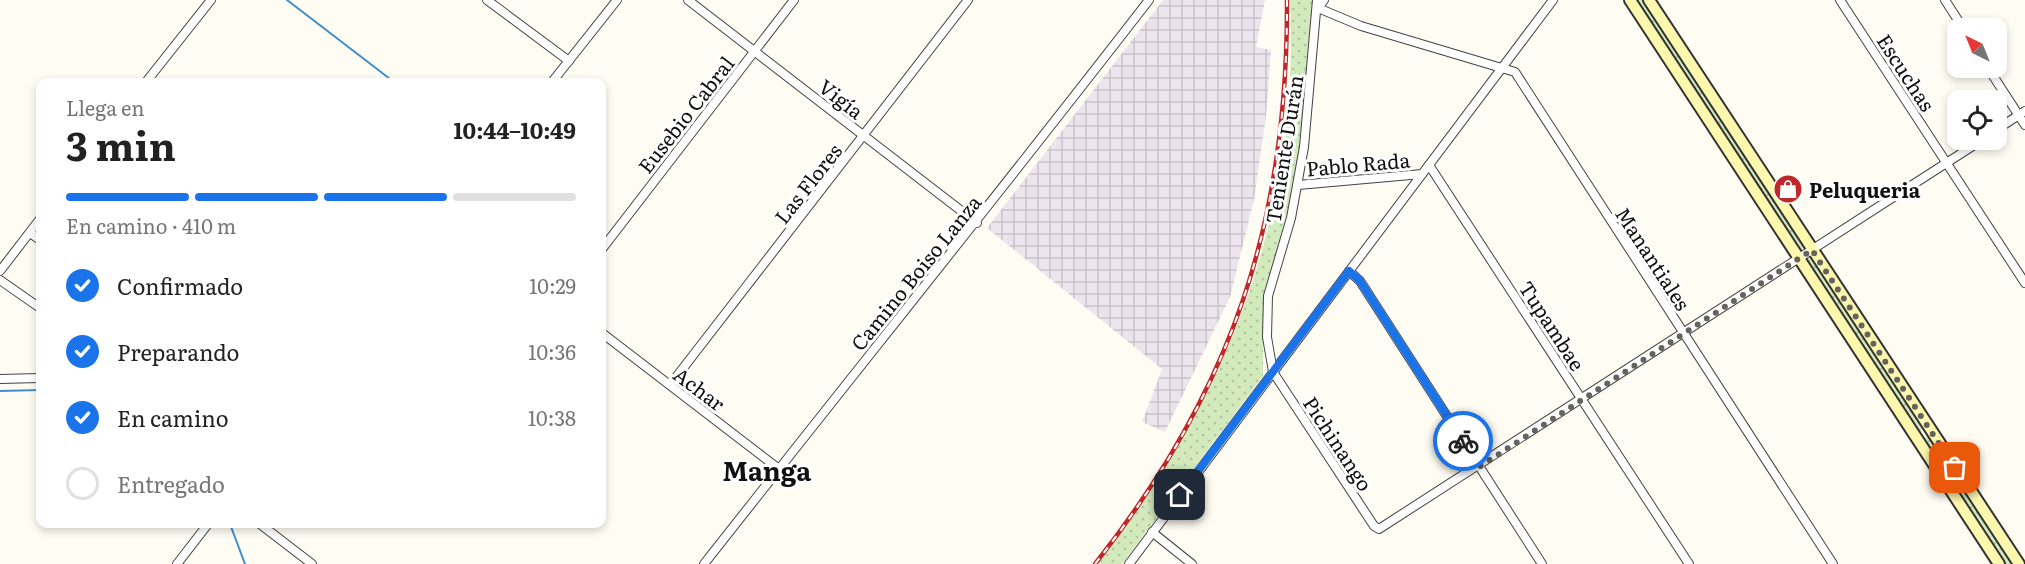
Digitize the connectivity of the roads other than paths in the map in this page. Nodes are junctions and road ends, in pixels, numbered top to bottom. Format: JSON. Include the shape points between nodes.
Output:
{"nodes":[{"id":1,"x":212,"y":0,"type":"edge"},
{"id":2,"x":487,"y":0,"type":"edge"},
{"id":3,"x":617,"y":0,"type":"edge"},
{"id":4,"x":687,"y":0,"type":"edge"},
{"id":5,"x":794,"y":0,"type":"edge"},
{"id":6,"x":968,"y":0,"type":"edge"},
{"id":7,"x":1149,"y":0,"type":"edge"},
{"id":8,"x":1324,"y":0,"type":"edge"},
{"id":9,"x":1553,"y":0,"type":"edge"},
{"id":10,"x":1630,"y":0,"type":"edge"},
{"id":11,"x":1649,"y":0,"type":"edge"},
{"id":12,"x":1840,"y":0,"type":"edge"},
{"id":13,"x":1945,"y":0,"type":"edge"},
{"id":14,"x":1318,"y":4,"type":"edge"},
{"id":15,"x":1957,"y":18,"type":"edge"},
{"id":16,"x":754,"y":51,"type":"junction"},
{"id":17,"x":569,"y":61,"type":"junction"},
{"id":18,"x":1503,"y":67,"type":"junction"},
{"id":19,"x":151,"y":78,"type":"edge"},
{"id":20,"x":555,"y":78,"type":"edge"},
{"id":21,"x":1996,"y":78,"type":"edge"},
{"id":22,"x":2022,"y":113,"type":"edge"},
{"id":23,"x":2007,"y":123,"type":"edge"},
{"id":24,"x":2025,"y":125,"type":"edge"},
{"id":25,"x":864,"y":136,"type":"junction"},
{"id":26,"x":1966,"y":150,"type":"edge"},
{"id":27,"x":1947,"y":162,"type":"junction"},
{"id":28,"x":1429,"y":165,"type":"junction"},
{"id":29,"x":1422,"y":174,"type":"junction"},
{"id":30,"x":1298,"y":185,"type":"junction"},
{"id":31,"x":977,"y":223,"type":"junction"},
{"id":32,"x":36,"y":224,"type":"edge"},
{"id":33,"x":30,"y":232,"type":"junction"},
{"id":34,"x":36,"y":237,"type":"edge"},
{"id":35,"x":606,"y":244,"type":"edge"},
{"id":36,"x":1812,"y":250,"type":"junction"},
{"id":37,"x":1799,"y":258,"type":"junction"},
{"id":38,"x":1,"y":268,"type":"edge"},
{"id":39,"x":1349,"y":271,"type":"junction"},
{"id":40,"x":0,"y":280,"type":"edge"},
{"id":41,"x":2025,"y":283,"type":"edge"},
{"id":42,"x":36,"y":305,"type":"edge"},
{"id":43,"x":1683,"y":334,"type":"junction"},
{"id":44,"x":606,"y":336,"type":"edge"},
{"id":45,"x":1273,"y":372,"type":"junction"},
{"id":46,"x":36,"y":378,"type":"edge"},
{"id":47,"x":0,"y":379,"type":"edge"},
{"id":48,"x":670,"y":385,"type":"junction"},
{"id":49,"x":1582,"y":399,"type":"junction"},
{"id":50,"x":1930,"y":430,"type":"junction"},
{"id":51,"x":1917,"y":439,"type":"junction"},
{"id":52,"x":1479,"y":467,"type":"junction"},
{"id":53,"x":779,"y":469,"type":"junction"},
{"id":54,"x":205,"y":528,"type":"edge"},
{"id":55,"x":265,"y":528,"type":"edge"},
{"id":56,"x":1152,"y":532,"type":"junction"},
{"id":57,"x":177,"y":564,"type":"edge"},
{"id":58,"x":312,"y":564,"type":"edge"},
{"id":59,"x":704,"y":564,"type":"edge"},
{"id":60,"x":1129,"y":564,"type":"edge"},
{"id":61,"x":1192,"y":564,"type":"edge"},
{"id":62,"x":1542,"y":564,"type":"edge"},
{"id":63,"x":1689,"y":564,"type":"edge"},
{"id":64,"x":1833,"y":564,"type":"edge"},
{"id":65,"x":1999,"y":564,"type":"edge"},
{"id":66,"x":2019,"y":564,"type":"edge"}],
"edges":[{"from":1,"to":19,"type":"street"},
{"from":2,"to":17,"type":"street"},
{"from":3,"to":17,"type":"street"},
{"from":4,"to":16,"type":"street","name":"Vigía"},
{"from":5,"to":16,"type":"street","name":"Eusebio Cabral"},
{"from":6,"to":25,"type":"street","name":"Las Flores"},
{"from":7,"to":31,"type":"street","name":"Camino Boiso Lanza"},
{"from":8,"to":14,"type":"street"},
{"from":9,"to":18,"type":"street"},
{"from":10,"to":37,"type":"main road"},
{"from":11,"to":36,"type":"main road"},
{"from":12,"to":27,"type":"street","name":"Escuchas"},
{"from":13,"to":15,"type":"street"},
{"from":14,"to":18,"type":"street","via":[[1361,26]]},
{"from":14,"to":30,"type":"street","name":"Teniente Durán"},
{"from":16,"to":25,"type":"street","name":"Vigía"},
{"from":16,"to":35,"type":"street","name":"Eusebio Cabral"},
{"from":17,"to":20,"type":"street"},
{"from":18,"to":28,"type":"street"},
{"from":18,"to":43,"type":"street","name":"Manantiales","via":[[1515,72]]},
{"from":21,"to":22,"type":"street"},
{"from":22,"to":23,"type":"street"},
{"from":22,"to":24,"type":"street"},
{"from":25,"to":31,"type":"street","name":"Vigía"},
{"from":25,"to":48,"type":"street","name":"Las Flores"},
{"from":26,"to":27,"type":"street"},
{"from":27,"to":36,"type":"street"},
{"from":27,"to":41,"type":"street","name":"Escuchas"},
{"from":28,"to":29,"type":"street"},
{"from":28,"to":49,"type":"street","name":"Tupambae"},
{"from":29,"to":30,"type":"street","name":"Pablo Rada"},
{"from":29,"to":39,"type":"street"},
{"from":30,"to":45,"type":"street","name":"Teniente Durán","via":[[1268,296],[1266,321]]},
{"from":31,"to":53,"type":"street","name":"Camino Boiso Lanza"},
{"from":32,"to":33,"type":"street"},
{"from":33,"to":34,"type":"street"},
{"from":33,"to":38,"type":"street"},
{"from":36,"to":37,"type":"street"},
{"from":36,"to":50,"type":"main road"},
{"from":37,"to":43,"type":"street"},
{"from":37,"to":51,"type":"main road"},
{"from":39,"to":45,"type":"street"},
{"from":39,"to":52,"type":"street","via":[[1360,281]]},
{"from":40,"to":42,"type":"street"},
{"from":43,"to":49,"type":"street"},
{"from":43,"to":64,"type":"street","name":"Manantiales"},
{"from":44,"to":48,"type":"street","name":"Achar"},
{"from":45,"to":52,"type":"street","name":"Pichinango","via":[[1379,529]]},
{"from":45,"to":56,"type":"street"},
{"from":46,"to":47,"type":"street"},
{"from":48,"to":53,"type":"street","name":"Achar"},
{"from":49,"to":52,"type":"street"},
{"from":49,"to":63,"type":"street","name":"Tupambae"},
{"from":50,"to":51,"type":"main road"},
{"from":50,"to":66,"type":"main road"},
{"from":51,"to":65,"type":"main road"},
{"from":52,"to":62,"type":"street"},
{"from":53,"to":59,"type":"street","name":"Camino Boiso Lanza"},
{"from":54,"to":57,"type":"street"},
{"from":55,"to":58,"type":"street"},
{"from":56,"to":60,"type":"street"},
{"from":56,"to":61,"type":"street"}]}
